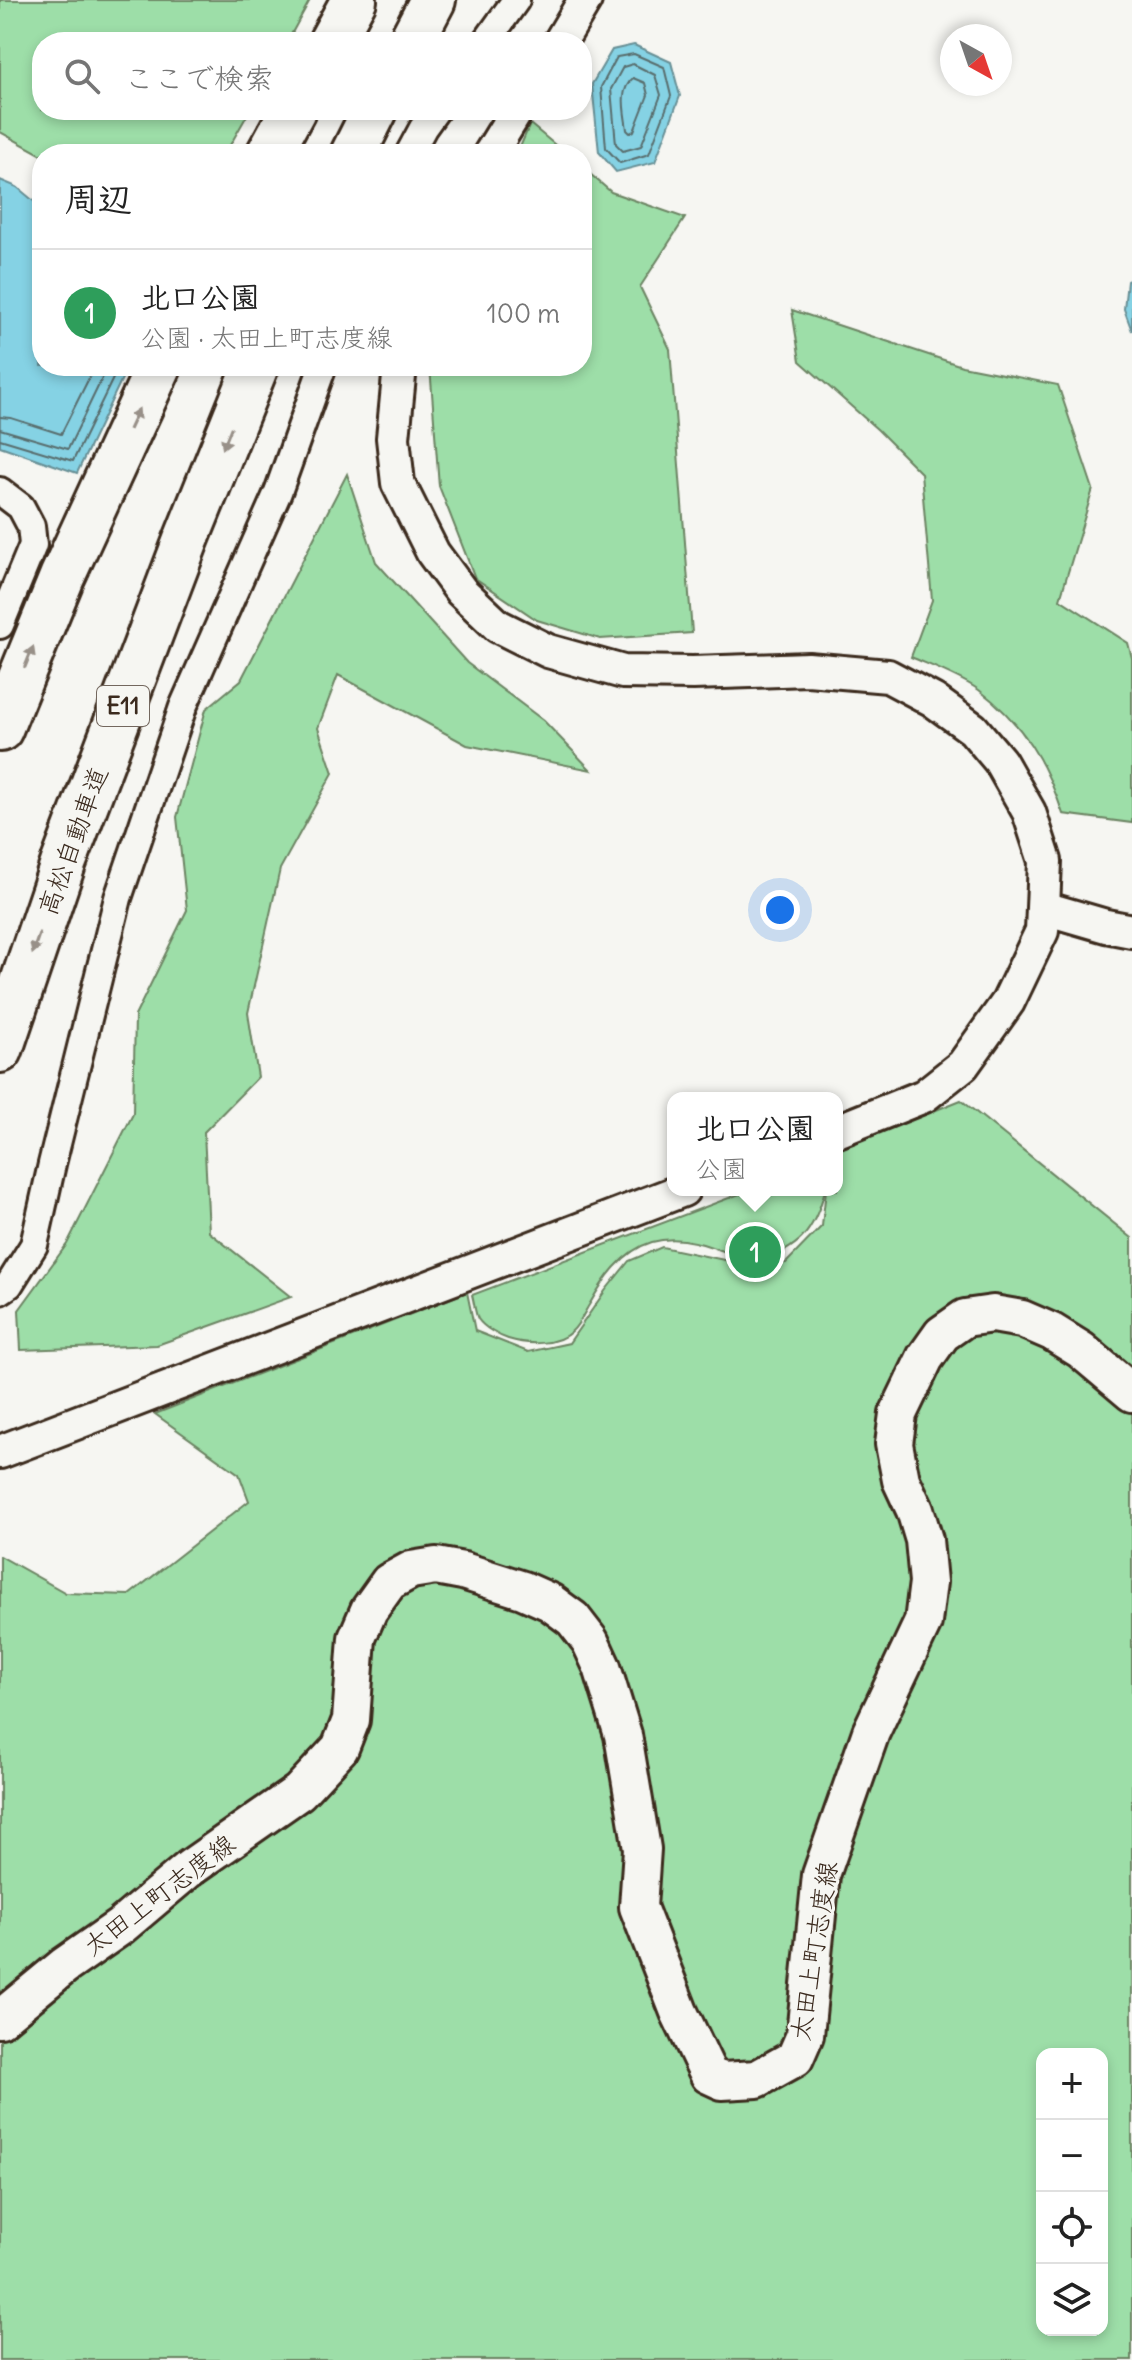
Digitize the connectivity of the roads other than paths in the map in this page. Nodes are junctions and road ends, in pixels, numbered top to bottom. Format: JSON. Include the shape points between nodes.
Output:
{"nodes":[{"id":1,"x":354,"y":0,"type":"edge"},
{"id":2,"x":433,"y":0,"type":"edge"},
{"id":3,"x":516,"y":0,"type":"edge"},
{"id":4,"x":585,"y":0,"type":"edge"},
{"id":5,"x":336,"y":32,"type":"edge"},
{"id":6,"x":416,"y":32,"type":"edge"},
{"id":7,"x":493,"y":32,"type":"edge"},
{"id":8,"x":566,"y":32,"type":"edge"},
{"id":9,"x":288,"y":120,"type":"edge"},
{"id":10,"x":370,"y":120,"type":"edge"},
{"id":11,"x":429,"y":120,"type":"edge"},
{"id":12,"x":511,"y":120,"type":"edge"},
{"id":13,"x":274,"y":144,"type":"edge"},
{"id":14,"x":358,"y":144,"type":"edge"},
{"id":15,"x":414,"y":144,"type":"edge"},
{"id":16,"x":496,"y":144,"type":"edge"},
{"id":17,"x":154,"y":376,"type":"edge"},
{"id":18,"x":252,"y":376,"type":"edge"},
{"id":19,"x":319,"y":376,"type":"edge"},
{"id":20,"x":399,"y":376,"type":"edge"},
{"id":21,"x":0,"y":491,"type":"edge"},
{"id":22,"x":0,"y":625,"type":"edge"},
{"id":23,"x":0,"y":729,"type":"edge"},
{"id":24,"x":1044,"y":908,"type":"junction"},
{"id":25,"x":1132,"y":931,"type":"edge"},
{"id":26,"x":0,"y":1050,"type":"edge"},
{"id":27,"x":843,"y":1129,"type":"edge"},
{"id":28,"x":667,"y":1196,"type":"edge"},
{"id":29,"x":0,"y":1291,"type":"edge"},
{"id":30,"x":1132,"y":1393,"type":"edge"},
{"id":31,"x":0,"y":1452,"type":"edge"},
{"id":32,"x":0,"y":2019,"type":"edge"}],
"edges":[{"from":1,"to":5,"type":"highway"},
{"from":2,"to":6,"type":"highway"},
{"from":3,"to":7,"type":"street"},
{"from":4,"to":8,"type":"street"},
{"from":9,"to":13,"type":"highway"},
{"from":10,"to":14,"type":"highway"},
{"from":11,"to":15,"type":"street"},
{"from":12,"to":16,"type":"street"},
{"from":23,"to":17,"type":"highway","one_way":true,"via":[[62,577]]},
{"from":18,"to":26,"type":"highway","name":"高松自動車道","number":"E11","one_way":true,"via":[[63,864]]},
{"from":19,"to":29,"type":"street","via":[[278,492],[178,721],[118,898],[34,1245]]},
{"from":20,"to":24,"type":"street","via":[[393,438],[398,483],[433,553],[461,591],[498,626],[548,651],[623,672],[808,669],[888,676],[973,729],[1000,761],[1029,812],[1045,861]]},
{"from":21,"to":22,"type":"street","via":[[21,507],[33,545]]},
{"from":24,"to":25,"type":"street"},
{"from":24,"to":27,"type":"street","via":[[1042,931],[1008,1002],[963,1065],[924,1096]]},
{"from":28,"to":31,"type":"street"},
{"from":30,"to":32,"type":"main road","name":"太田上町志度線","via":[[1052,1332],[993,1314],[965,1318],[942,1334],[925,1358],[898,1414],[894,1444],[901,1480],[924,1540],[928,1582],[923,1622],[871,1732],[821,1875],[805,2035],[795,2058],[757,2079],[722,2081],[709,2075],[638,1907],[642,1849],[623,1735],[590,1641],[550,1602],[436,1566],[411,1570],[389,1582],[369,1610],[357,1638],[351,1720],[340,1748],[299,1792],[190,1868]]}]}
